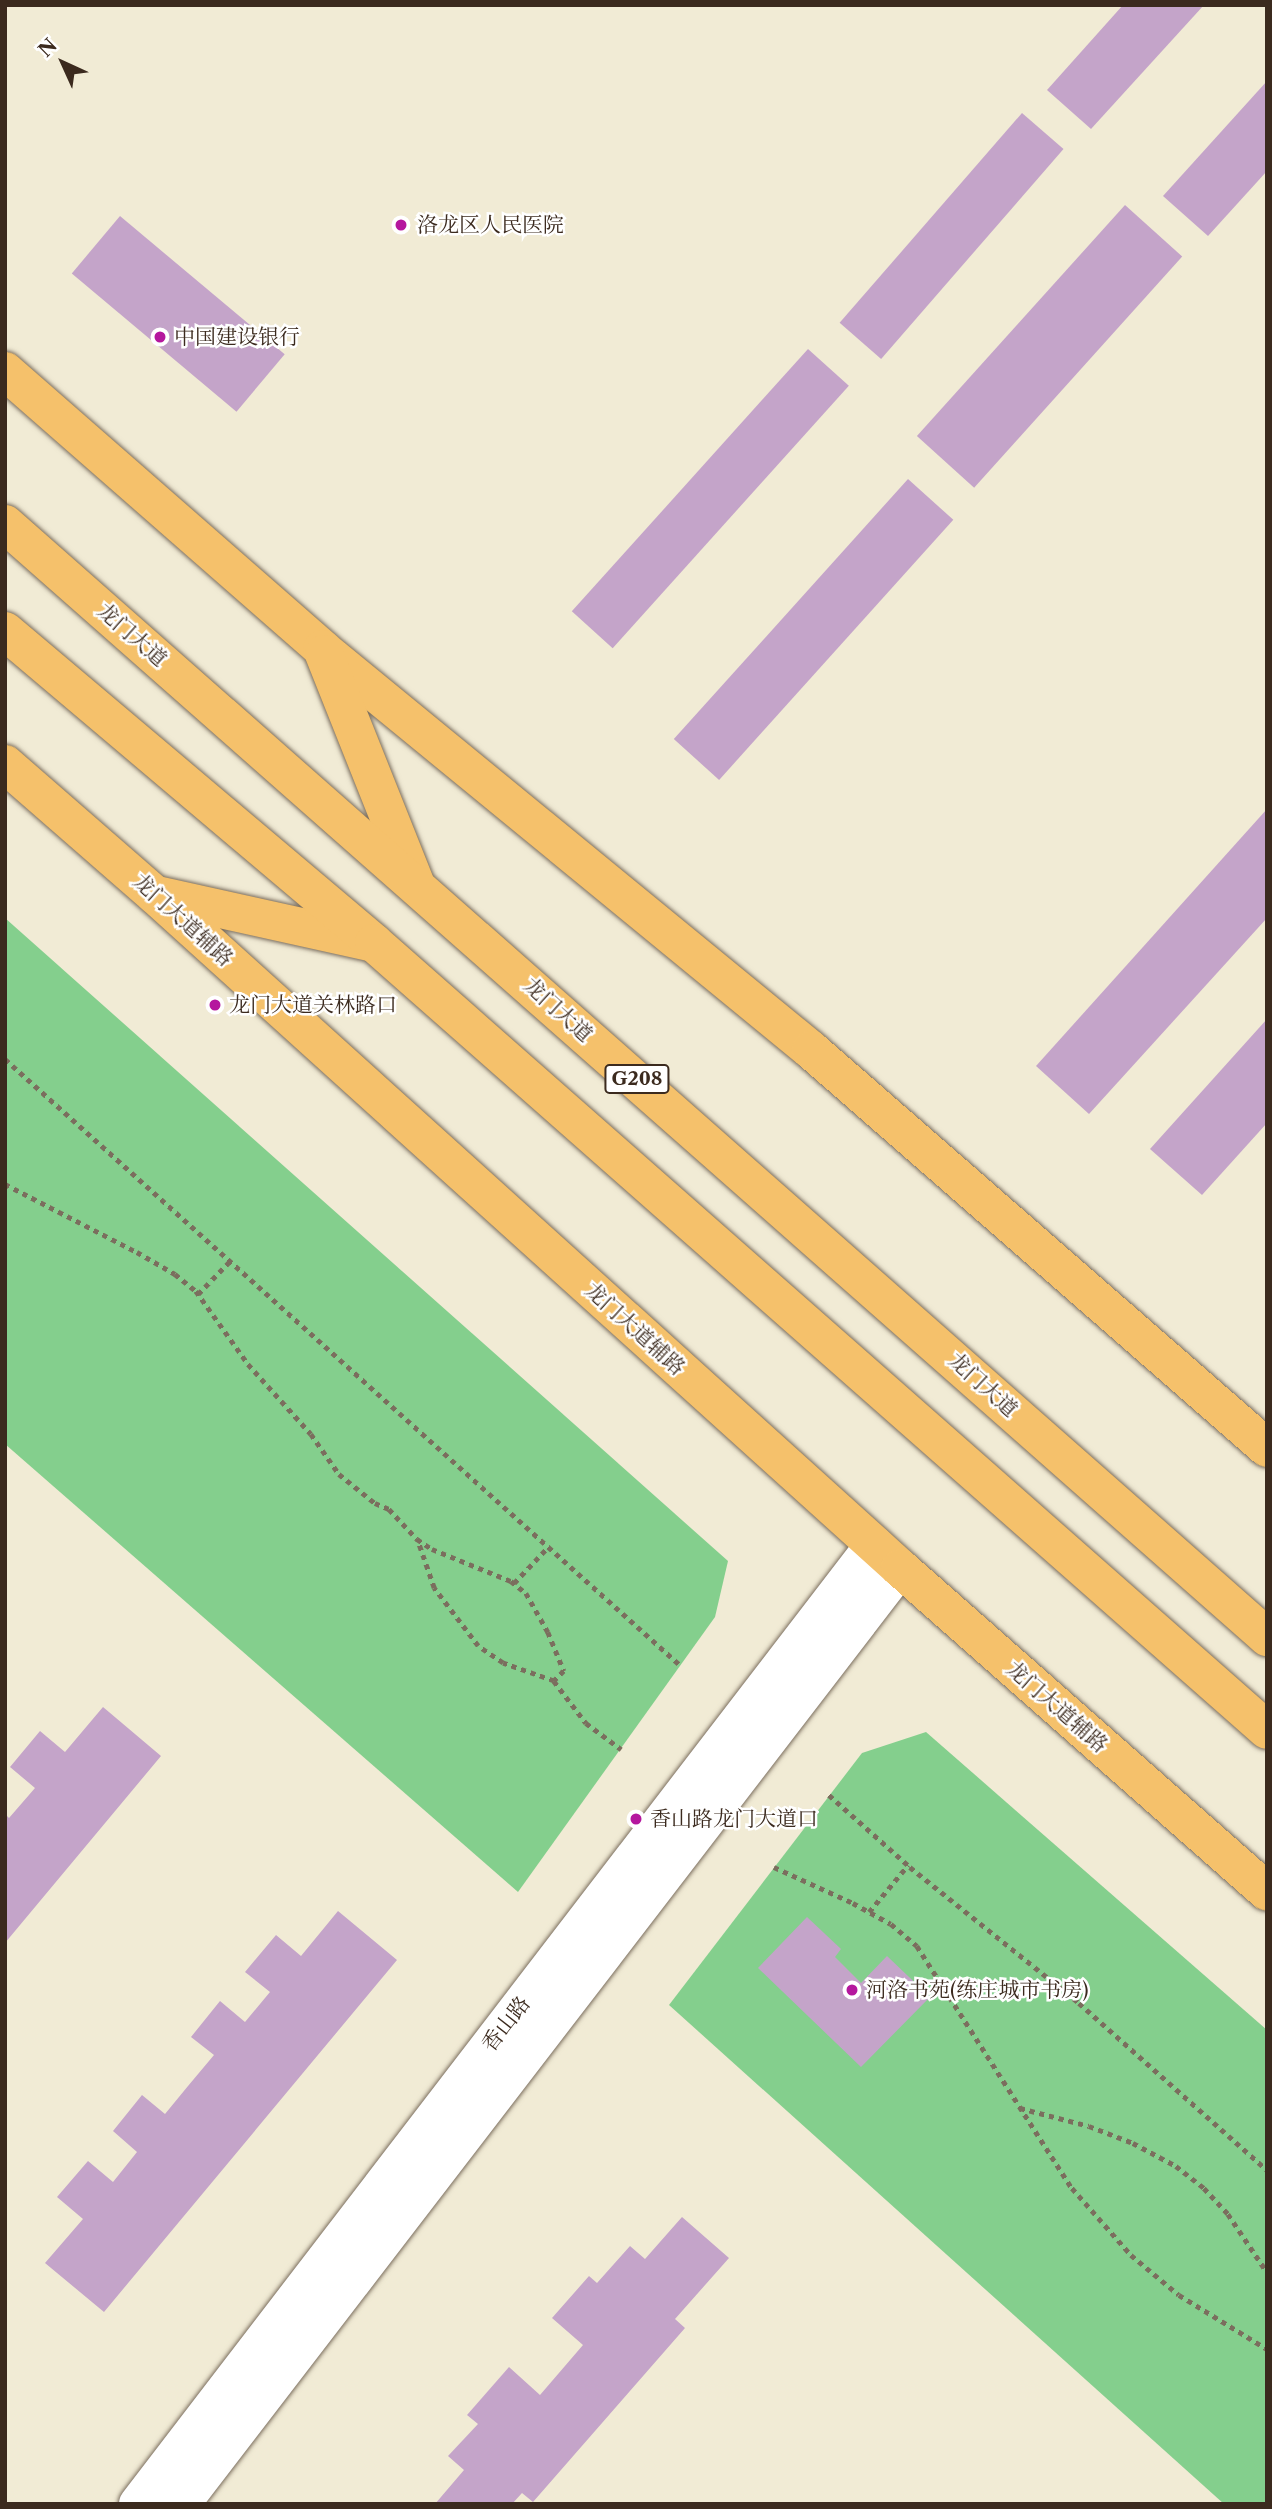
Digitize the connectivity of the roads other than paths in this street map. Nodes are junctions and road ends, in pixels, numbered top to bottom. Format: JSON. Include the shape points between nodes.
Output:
{"nodes":[{"id":1,"x":5,"y":370,"type":"edge"},
{"id":2,"x":5,"y":524,"type":"edge"},
{"id":3,"x":5,"y":631,"type":"edge"},
{"id":4,"x":322,"y":649,"type":"junction"},
{"id":5,"x":5,"y":764,"type":"edge"},
{"id":6,"x":415,"y":883,"type":"junction"},
{"id":7,"x":155,"y":895,"type":"junction"},
{"id":8,"x":374,"y":943,"type":"junction"},
{"id":9,"x":1267,"y":1448,"type":"edge"},
{"id":10,"x":887,"y":1557,"type":"junction"},
{"id":11,"x":1267,"y":1637,"type":"edge"},
{"id":12,"x":1267,"y":1730,"type":"edge"},
{"id":13,"x":1267,"y":1891,"type":"edge"},
{"id":14,"x":138,"y":2504,"type":"edge"},
{"id":15,"x":181,"y":2504,"type":"edge"}],
"edges":[{"from":1,"to":4,"type":"main road"},
{"from":2,"to":6,"type":"main road","name":"龙门大道","number":"G208"},
{"from":3,"to":8,"type":"main road"},
{"from":4,"to":6,"type":"main road"},
{"from":4,"to":9,"type":"main road","via":[[811,1050]]},
{"from":5,"to":7,"type":"main road","name":"龙门大道辅路"},
{"from":6,"to":11,"type":"main road","name":"龙门大道","number":"G208"},
{"from":7,"to":8,"type":"main road"},
{"from":7,"to":10,"type":"main road","name":"龙门大道辅路"},
{"from":8,"to":12,"type":"main road"},
{"from":10,"to":13,"type":"main road","name":"龙门大道辅路"},
{"from":10,"to":14,"type":"street","name":"香山路"},
{"from":10,"to":15,"type":"street","name":"香山路"}]}
